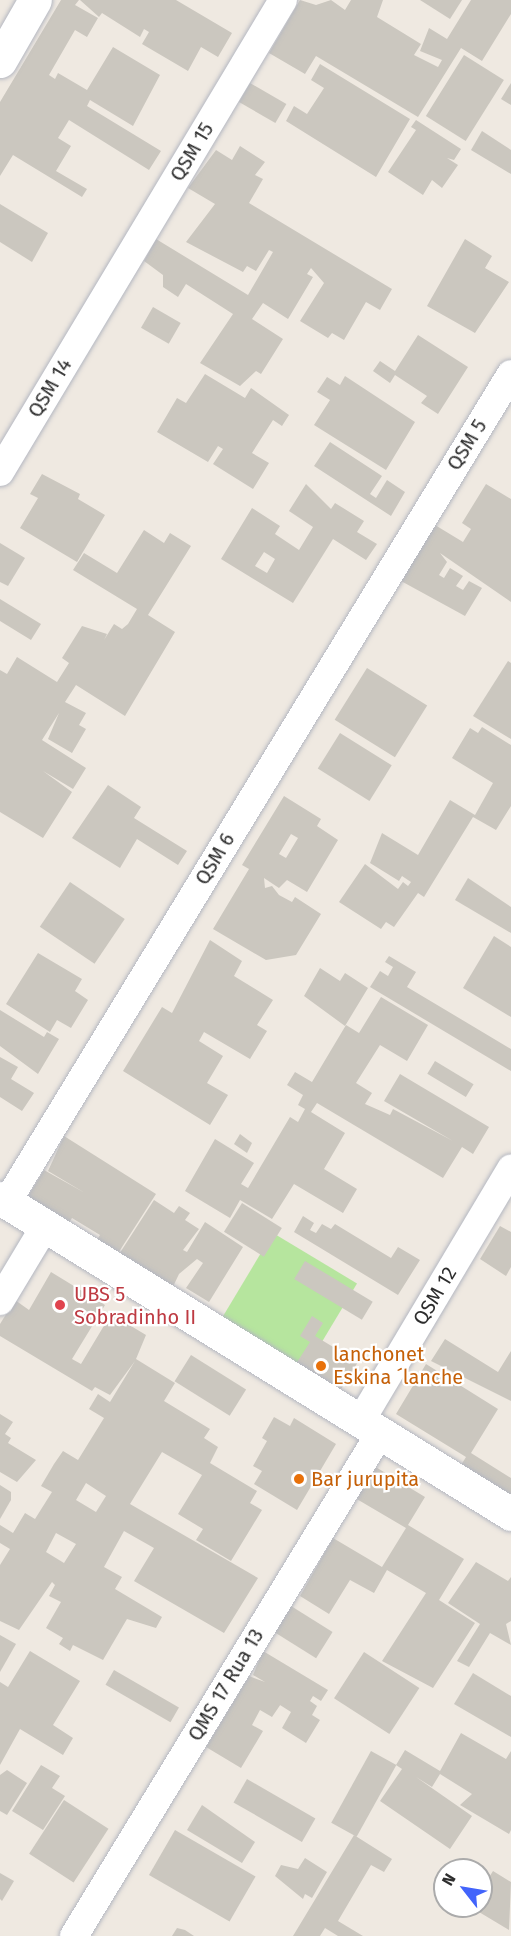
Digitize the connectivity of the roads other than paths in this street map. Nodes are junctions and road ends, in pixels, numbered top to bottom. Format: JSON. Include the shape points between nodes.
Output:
{"nodes":[{"id":1,"x":35,"y":0,"type":"edge"},
{"id":2,"x":283,"y":0,"type":"edge"},
{"id":3,"x":0,"y":61,"type":"edge"},
{"id":4,"x":100,"y":305,"type":"joint"},
{"id":5,"x":511,"y":374,"type":"edge"},
{"id":6,"x":0,"y":472,"type":"edge"},
{"id":7,"x":423,"y":517,"type":"joint"},
{"id":8,"x":511,"y":1169,"type":"edge"},
{"id":9,"x":4,"y":1200,"type":"edge"},
{"id":10,"x":45,"y":1226,"type":"junction"},
{"id":11,"x":0,"y":1300,"type":"edge"},
{"id":12,"x":369,"y":1428,"type":"junction"},
{"id":13,"x":511,"y":1514,"type":"edge"},
{"id":14,"x":74,"y":1936,"type":"edge"}],
"edges":[{"from":1,"to":3,"type":"street"},
{"from":2,"to":4,"type":"street","name":"QSM 15"},
{"from":4,"to":6,"type":"street","name":"QSM 14"},
{"from":5,"to":7,"type":"street","name":"QSM 5"},
{"from":7,"to":9,"type":"street","name":"QSM 6"},
{"from":8,"to":12,"type":"street","name":"QSM 12"},
{"from":9,"to":10,"type":"street"},
{"from":10,"to":11,"type":"street"},
{"from":10,"to":12,"type":"street"},
{"from":12,"to":13,"type":"street"},
{"from":12,"to":14,"type":"street","name":"QMS 17 Rua 13"}]}
